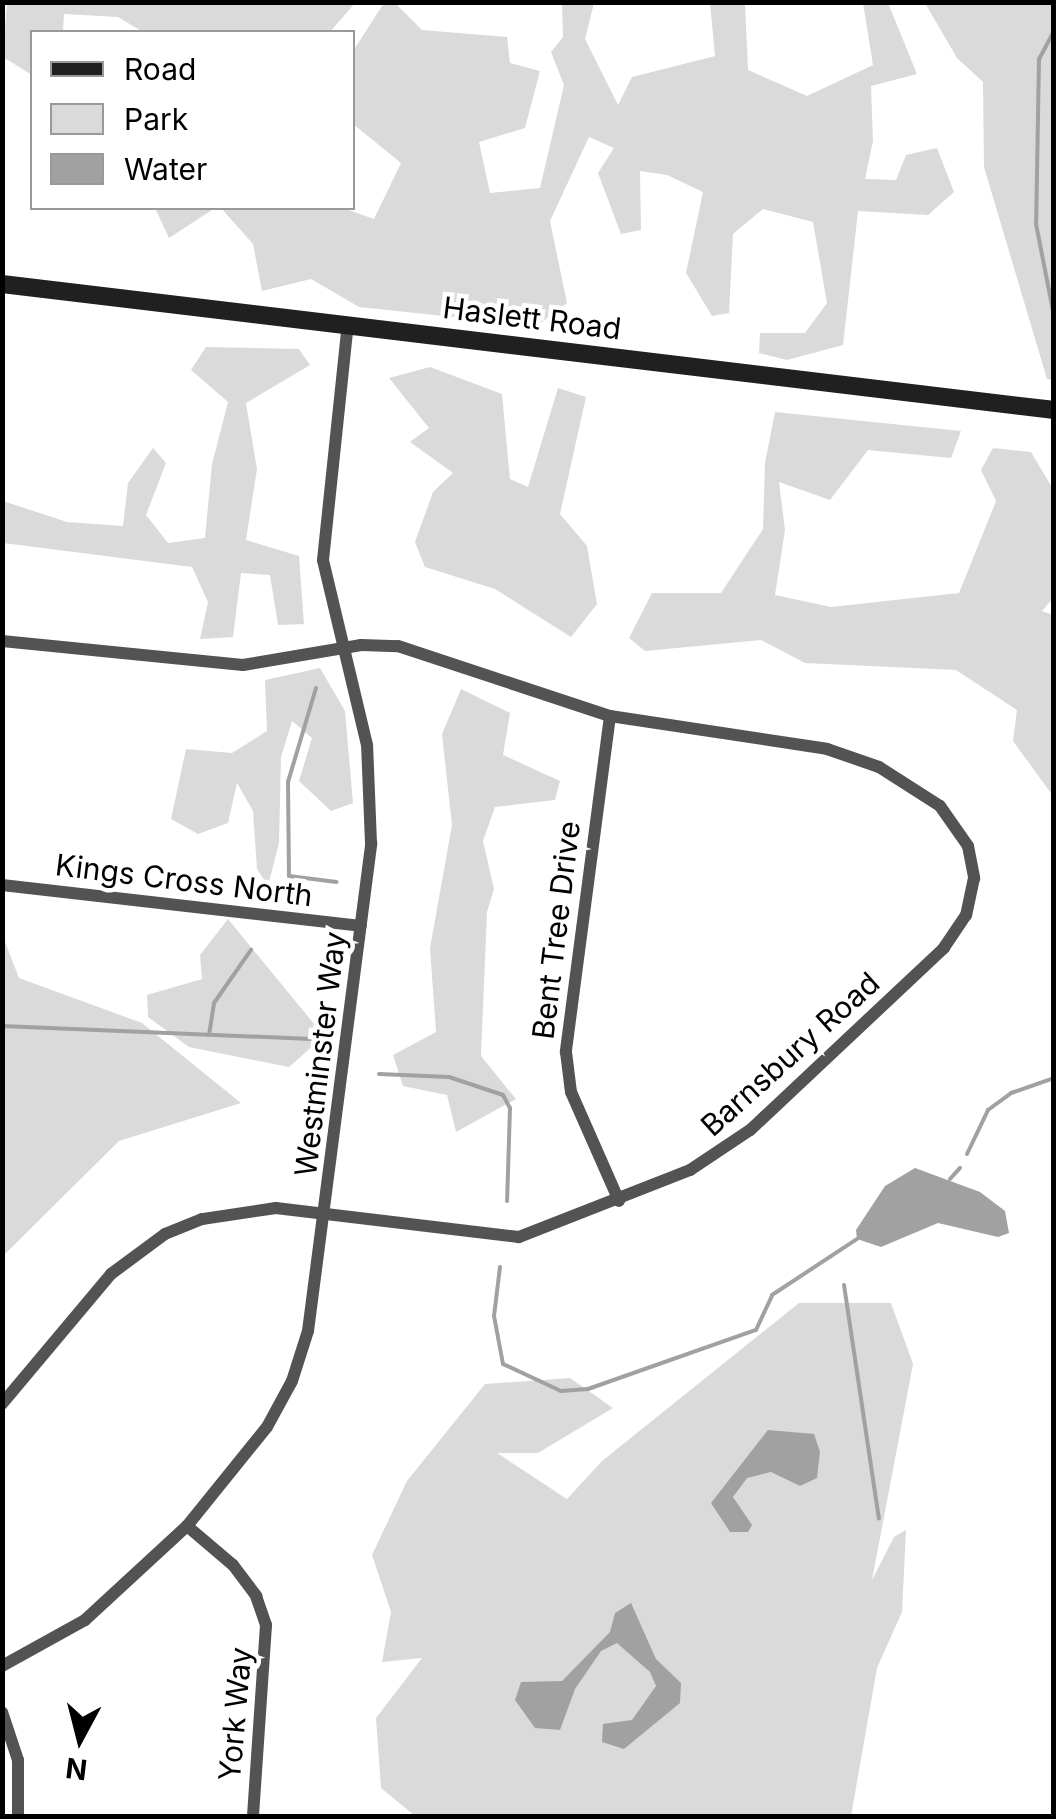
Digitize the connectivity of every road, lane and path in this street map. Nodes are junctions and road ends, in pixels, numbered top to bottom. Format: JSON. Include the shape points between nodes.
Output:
{"nodes":[{"id":1,"x":2,"y":284,"type":"edge"},
{"id":2,"x":348,"y":323,"type":"junction"},
{"id":3,"x":1054,"y":410,"type":"edge"},
{"id":4,"x":2,"y":642,"type":"edge"},
{"id":5,"x":341,"y":648,"type":"junction"},
{"id":6,"x":610,"y":716,"type":"junction"},
{"id":7,"x":2,"y":885,"type":"edge"},
{"id":8,"x":361,"y":926,"type":"junction"},
{"id":9,"x":619,"y":1201,"type":"junction"},
{"id":10,"x":326,"y":1215,"type":"junction"},
{"id":11,"x":2,"y":1404,"type":"edge"},
{"id":12,"x":187,"y":1526,"type":"junction"},
{"id":13,"x":2,"y":1666,"type":"edge"},
{"id":14,"x":2,"y":1712,"type":"edge"},
{"id":15,"x":18,"y":1816,"type":"edge"},
{"id":16,"x":252,"y":1816,"type":"edge"}],
"edges":[{"from":1,"to":2,"type":"main road","name":"Haslett Road"},
{"from":2,"to":3,"type":"main road","name":"Haslett Road"},
{"from":2,"to":5,"type":"street","name":"Westminster Way","via":[[324,545]]},
{"from":4,"to":5,"type":"street","name":"Barnsbury Road","via":[[213,664],[271,662]]},
{"from":5,"to":6,"type":"street","name":"Barnsbury Road","via":[[398,646],[433,654]]},
{"from":5,"to":8,"type":"street","name":"Westminster Way","via":[[371,782]]},
{"from":6,"to":9,"type":"street","name":"Bent Tree Drive","via":[[566,1068]]},
{"from":6,"to":9,"type":"street","name":"Barnsbury Road","via":[[816,746],[880,767],[950,815],[968,846],[974,878],[966,916],[944,948],[750,1130],[690,1170]]},
{"from":7,"to":8,"type":"street","name":"Kings Cross North"},
{"from":8,"to":10,"type":"street","name":"Westminster Way"},
{"from":9,"to":10,"type":"street","name":"Barnsbury Road","via":[[519,1238]]},
{"from":10,"to":11,"type":"street","name":"Barnsbury Road","via":[[238,1211],[165,1234],[111,1274]]},
{"from":10,"to":12,"type":"street","name":"Westminster Way","via":[[314,1301],[292,1382],[267,1427]]},
{"from":12,"to":13,"type":"street","name":"Westminster Way","via":[[85,1620]]},
{"from":12,"to":16,"type":"street","name":"York Way","via":[[233,1565],[256,1596],[266,1625]]},
{"from":14,"to":15,"type":"street","via":[[18,1760]]}]}
